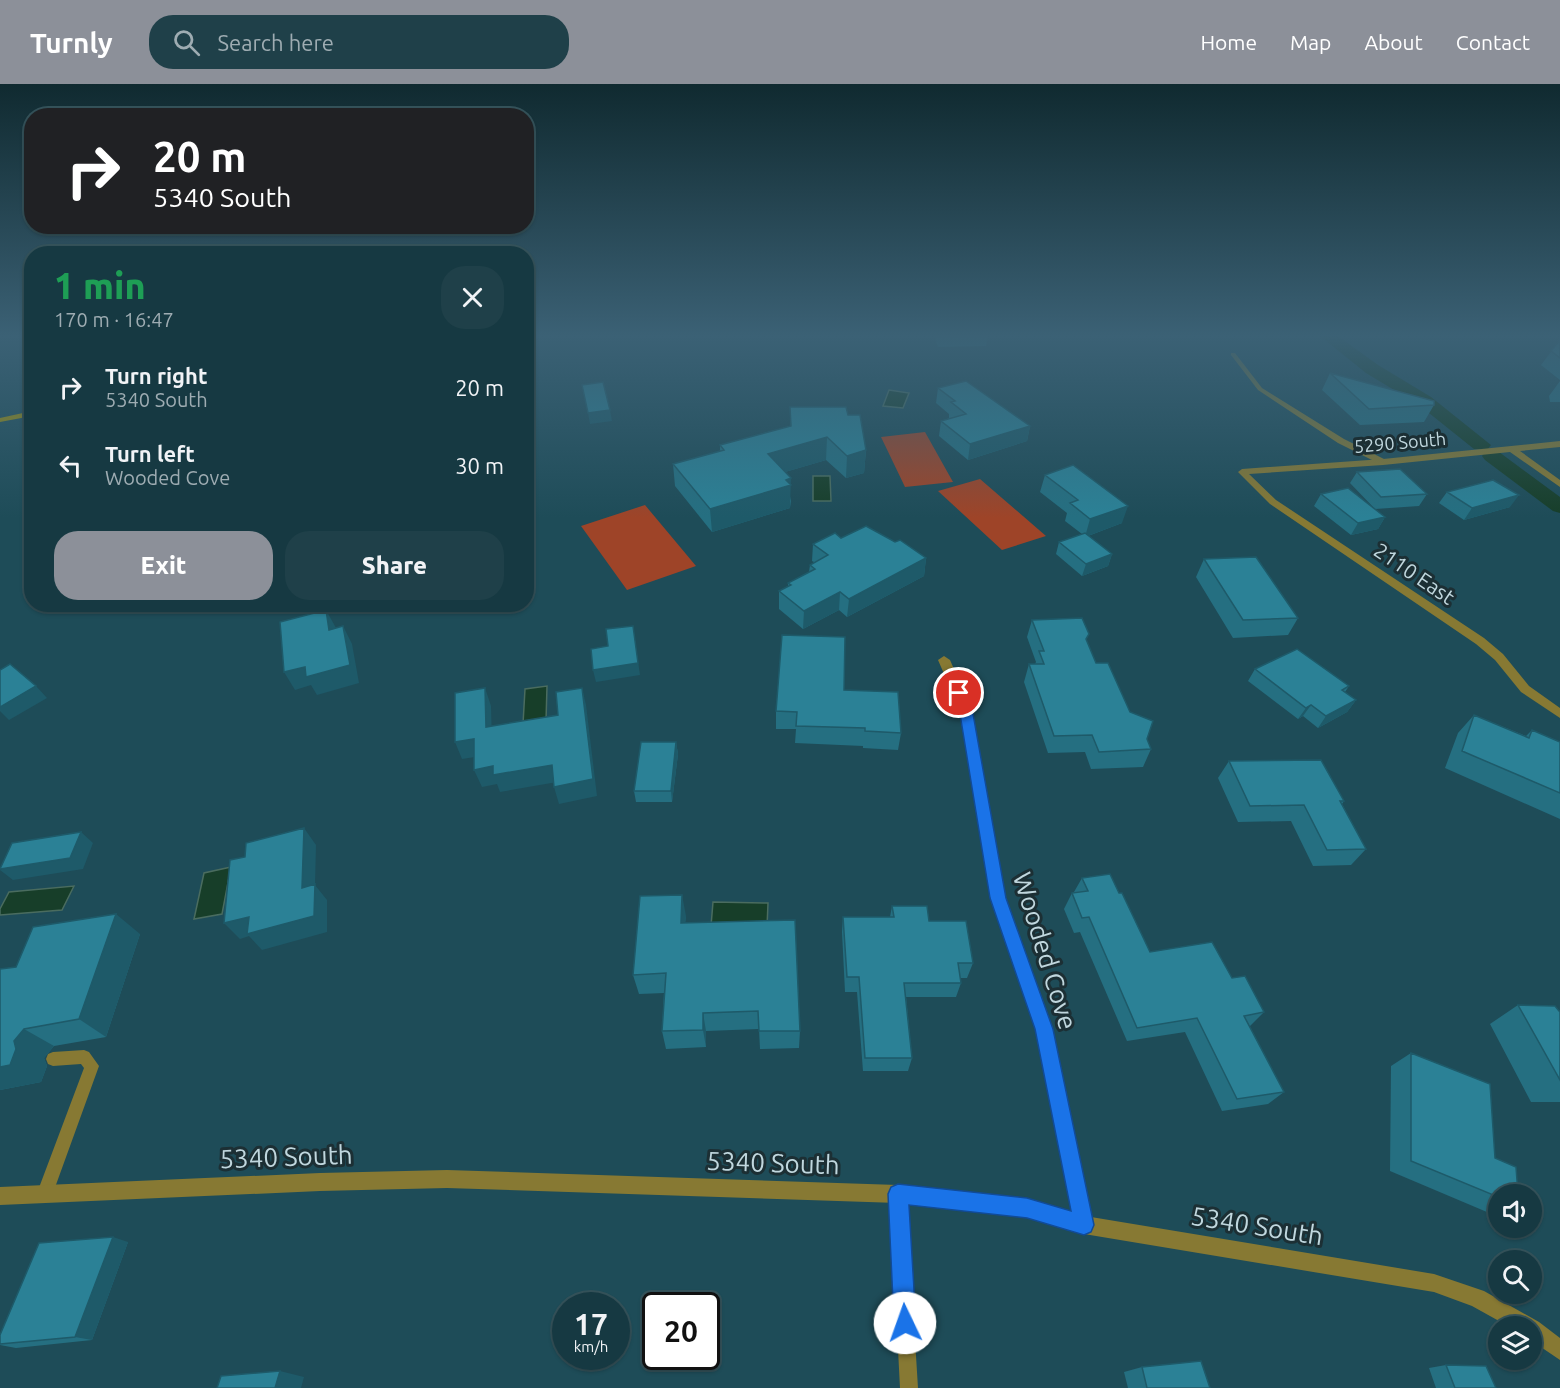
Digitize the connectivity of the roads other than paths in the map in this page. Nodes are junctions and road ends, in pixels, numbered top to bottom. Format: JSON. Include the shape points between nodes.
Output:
{"nodes":[{"id":1,"x":1272,"y":397,"type":"edge"},
{"id":2,"x":24,"y":415,"type":"edge"},
{"id":3,"x":0,"y":420,"type":"edge"},
{"id":4,"x":1560,"y":444,"type":"edge"},
{"id":5,"x":1511,"y":448,"type":"junction"},
{"id":6,"x":1383,"y":462,"type":"junction"},
{"id":7,"x":1242,"y":472,"type":"joint"},
{"id":8,"x":1560,"y":484,"type":"edge"},
{"id":9,"x":944,"y":660,"type":"dead end"},
{"id":10,"x":1560,"y":714,"type":"edge"},
{"id":11,"x":53,"y":1059,"type":"dead end"},
{"id":12,"x":45,"y":1193,"type":"junction"},
{"id":13,"x":898,"y":1194,"type":"junction"},
{"id":14,"x":0,"y":1196,"type":"edge"},
{"id":15,"x":1084,"y":1225,"type":"junction"},
{"id":16,"x":1509,"y":1316,"type":"edge"},
{"id":17,"x":1542,"y":1336,"type":"edge"},
{"id":18,"x":1560,"y":1350,"type":"edge"},
{"id":19,"x":909,"y":1388,"type":"edge"}],
"edges":[{"from":1,"to":6,"type":"lane","via":[[1341,441]]},
{"from":2,"to":3,"type":"street"},
{"from":4,"to":5,"type":"street","name":"5290 South"},
{"from":5,"to":6,"type":"street","name":"5290 South"},
{"from":5,"to":8,"type":"street"},
{"from":6,"to":7,"type":"street","name":"5290 South"},
{"from":7,"to":10,"type":"street","name":"2110 East","via":[[1273,502],[1480,641],[1525,689]]},
{"from":9,"to":15,"type":"street","name":"Wooded Cove","via":[[965,708],[998,898],[1044,1029]]},
{"from":11,"to":12,"type":"lane","via":[[84,1057],[92,1066]]},
{"from":12,"to":13,"type":"street","name":"5340 South","via":[[447,1179]]},
{"from":12,"to":14,"type":"street","name":"5340 South"},
{"from":13,"to":15,"type":"street","name":"5340 South","via":[[1027,1208]]},
{"from":13,"to":19,"type":"lane"},
{"from":15,"to":16,"type":"street","name":"5340 South","via":[[1434,1283],[1477,1298]]},
{"from":17,"to":18,"type":"street"}]}
